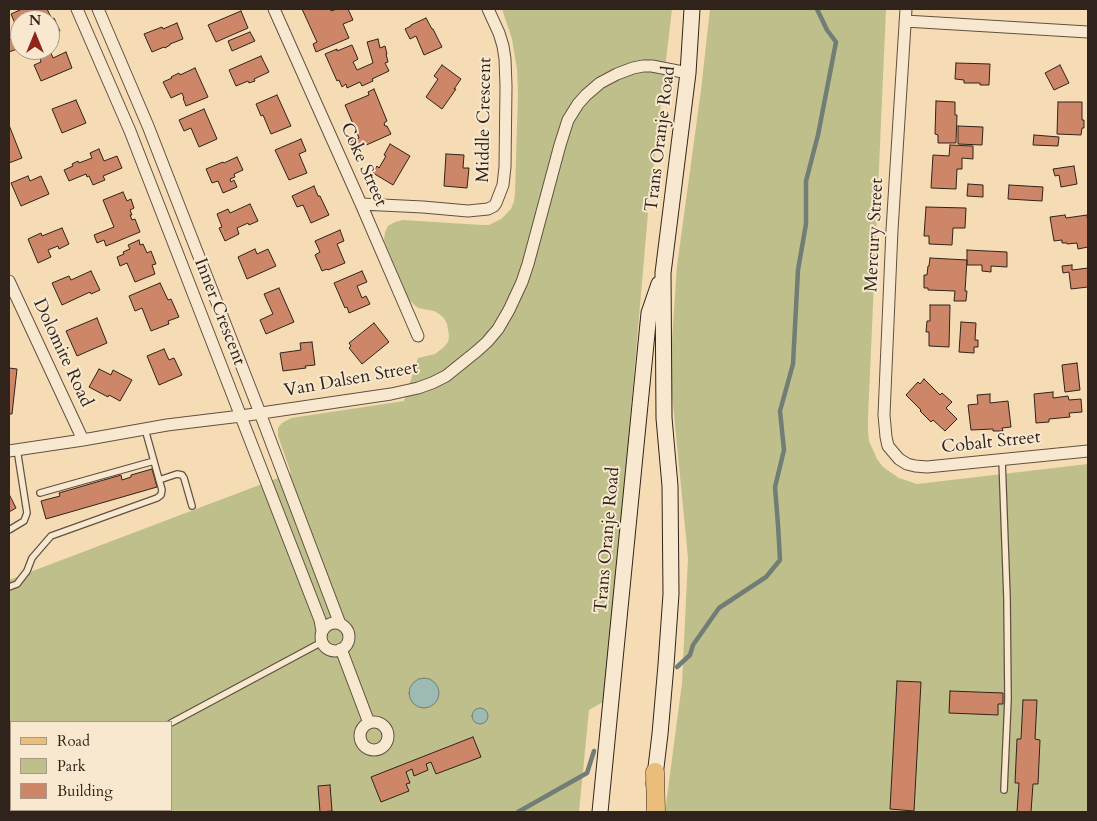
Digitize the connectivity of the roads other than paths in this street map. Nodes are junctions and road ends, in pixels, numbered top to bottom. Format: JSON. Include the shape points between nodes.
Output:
{"nodes":[{"id":1,"x":77,"y":9,"type":"edge"},
{"id":2,"x":98,"y":9,"type":"edge"},
{"id":3,"x":274,"y":9,"type":"edge"},
{"id":4,"x":488,"y":9,"type":"edge"},
{"id":5,"x":692,"y":9,"type":"edge"},
{"id":6,"x":906,"y":9,"type":"edge"},
{"id":7,"x":905,"y":21,"type":"junction"},
{"id":8,"x":1088,"y":32,"type":"edge"},
{"id":9,"x":688,"y":73,"type":"junction"},
{"id":10,"x":361,"y":204,"type":"junction"},
{"id":11,"x":663,"y":273,"type":"junction"},
{"id":12,"x":9,"y":281,"type":"edge"},
{"id":13,"x":418,"y":336,"type":"dead end"},
{"id":14,"x":260,"y":413,"type":"junction"},
{"id":15,"x":241,"y":416,"type":"junction"},
{"id":16,"x":145,"y":429,"type":"junction"},
{"id":17,"x":84,"y":440,"type":"junction"},
{"id":18,"x":13,"y":450,"type":"edge"},
{"id":19,"x":1088,"y":451,"type":"edge"},
{"id":20,"x":899,"y":459,"type":"joint"},
{"id":21,"x":1002,"y":460,"type":"junction"},
{"id":22,"x":154,"y":461,"type":"junction"},
{"id":23,"x":159,"y":480,"type":"junction"},
{"id":24,"x":40,"y":493,"type":"dead end"},
{"id":25,"x":192,"y":506,"type":"dead end"},
{"id":26,"x":9,"y":530,"type":"edge"},
{"id":27,"x":9,"y":587,"type":"edge"},
{"id":28,"x":340,"y":624,"type":"junction"},
{"id":29,"x":322,"y":636,"type":"junction"},
{"id":30,"x":341,"y":649,"type":"junction"},
{"id":31,"x":172,"y":721,"type":"edge"},
{"id":32,"x":370,"y":723,"type":"dead end"},
{"id":33,"x":656,"y":772,"type":"junction"},
{"id":34,"x":1004,"y":790,"type":"dead end"},
{"id":35,"x":600,"y":812,"type":"edge"},
{"id":36,"x":649,"y":812,"type":"edge"},
{"id":37,"x":656,"y":812,"type":"edge"}],
"edges":[{"from":1,"to":15,"type":"street","name":"Inner Crescent","via":[[130,131]]},
{"from":2,"to":14,"type":"street","name":"Inner Crescent","via":[[148,126]]},
{"from":3,"to":10,"type":"street","name":"Coke Street"},
{"from":4,"to":10,"type":"street","name":"Middle Crescent","via":[[503,46],[506,68],[505,167],[496,203],[488,209],[468,211]]},
{"from":5,"to":9,"type":"main road","name":"Trans Oranje Road"},
{"from":6,"to":7,"type":"street","name":"Mercury Street"},
{"from":7,"to":8,"type":"street"},
{"from":7,"to":20,"type":"street","name":"Mercury Street","via":[[884,415],[888,446]]},
{"from":9,"to":11,"type":"main road","name":"Trans Oranje Road"},
{"from":9,"to":14,"type":"street","name":"Van Dalsen Street","via":[[652,66],[633,68],[600,83],[578,104],[568,120],[560,145],[522,282],[498,329],[462,364],[432,383],[405,392]]},
{"from":10,"to":13,"type":"street","name":"Coke Street"},
{"from":11,"to":33,"type":"main road","name":"Trans Oranje Road","via":[[664,418],[670,486],[671,594]]},
{"from":11,"to":35,"type":"main road","name":"Trans Oranje Road","via":[[649,313]]},
{"from":12,"to":17,"type":"street","name":"Dolomite Road"},
{"from":14,"to":15,"type":"street","name":"Van Dalsen Street"},
{"from":14,"to":28,"type":"street","name":"Inner Crescent"},
{"from":15,"to":16,"type":"street","name":"Van Dalsen Street"},
{"from":15,"to":29,"type":"street","name":"Inner Crescent","via":[[316,610]]},
{"from":16,"to":17,"type":"street","name":"Van Dalsen Street"},
{"from":16,"to":22,"type":"lane"},
{"from":17,"to":18,"type":"street","name":"Van Dalsen Street"},
{"from":18,"to":26,"type":"lane","via":[[26,513],[24,521]]},
{"from":19,"to":21,"type":"street","name":"Cobalt Street"},
{"from":20,"to":21,"type":"street","name":"Cobalt Street","via":[[907,464],[927,467]]},
{"from":21,"to":34,"type":"lane","via":[[1008,699]]},
{"from":22,"to":23,"type":"lane"},
{"from":22,"to":24,"type":"lane"},
{"from":23,"to":25,"type":"lane","via":[[182,475]]},
{"from":23,"to":27,"type":"lane","via":[[162,490],[157,498],[52,536],[32,558],[17,584]]},
{"from":28,"to":29,"type":"street","via":[[326,626]]},
{"from":28,"to":30,"type":"street","via":[[347,629],[348,638]]},
{"from":29,"to":30,"type":"street","via":[[324,645],[332,650]]},
{"from":29,"to":31,"type":"lane"},
{"from":30,"to":32,"type":"street"},
{"from":33,"to":36,"type":"main road","name":"Trans Oranje Road"},
{"from":33,"to":37,"type":"main road"}]}
